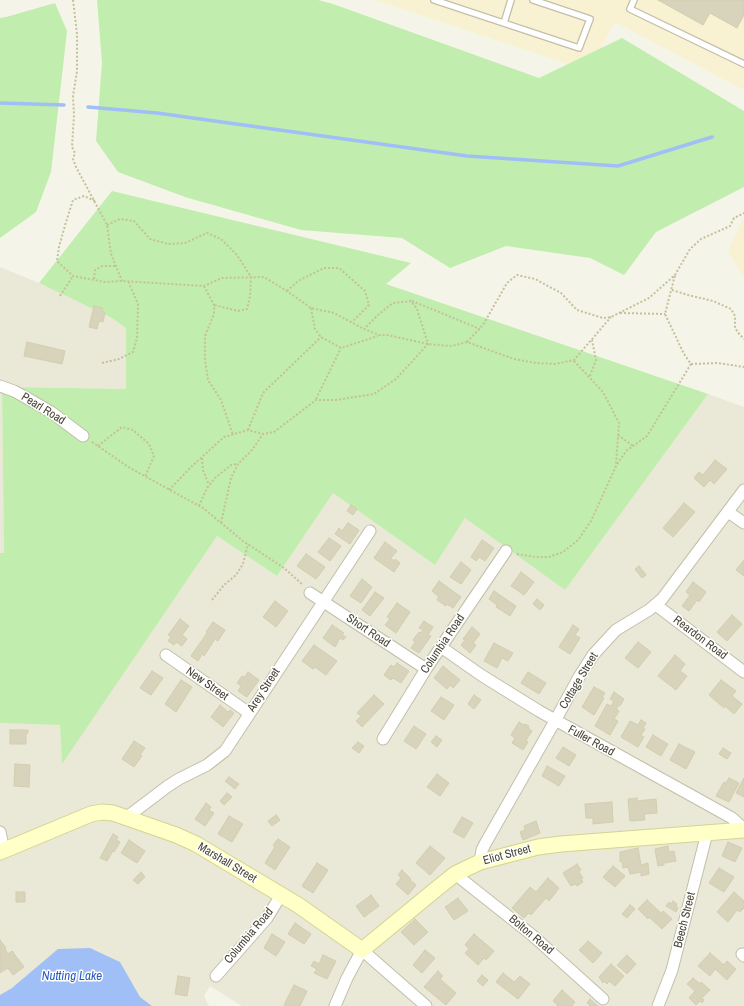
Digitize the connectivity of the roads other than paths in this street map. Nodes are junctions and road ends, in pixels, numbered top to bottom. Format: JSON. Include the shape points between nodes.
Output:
{"nodes":[{"id":1,"x":434,"y":0,"type":"edge"},
{"id":2,"x":512,"y":0,"type":"edge"},
{"id":3,"x":533,"y":0,"type":"edge"},
{"id":4,"x":634,"y":0,"type":"edge"},
{"id":5,"x":504,"y":23,"type":"junction"},
{"id":6,"x":744,"y":56,"type":"edge"},
{"id":7,"x":742,"y":63,"type":"edge"},
{"id":8,"x":0,"y":386,"type":"edge"},
{"id":9,"x":83,"y":436,"type":"road end"},
{"id":10,"x":744,"y":490,"type":"edge"},
{"id":11,"x":728,"y":512,"type":"junction"},
{"id":12,"x":744,"y":522,"type":"edge"},
{"id":13,"x":370,"y":531,"type":"dead end"},
{"id":14,"x":506,"y":552,"type":"road end"},
{"id":15,"x":310,"y":593,"type":"road end"},
{"id":16,"x":323,"y":601,"type":"junction"},
{"id":17,"x":656,"y":605,"type":"junction"},
{"id":18,"x":441,"y":647,"type":"junction"},
{"id":19,"x":166,"y":655,"type":"dead end"},
{"id":20,"x":426,"y":669,"type":"junction"},
{"id":21,"x":744,"y":672,"type":"edge"},
{"id":22,"x":249,"y":713,"type":"junction"},
{"id":23,"x":555,"y":721,"type":"junction"},
{"id":24,"x":383,"y":739,"type":"dead end"},
{"id":25,"x":127,"y":816,"type":"junction"},
{"id":26,"x":744,"y":829,"type":"edge"},
{"id":27,"x":0,"y":832,"type":"edge"},
{"id":28,"x":707,"y":833,"type":"junction"},
{"id":29,"x":2,"y":852,"type":"edge"},
{"id":30,"x":480,"y":862,"type":"junction"},
{"id":31,"x":455,"y":874,"type":"junction"},
{"id":32,"x":281,"y":895,"type":"junction"},
{"id":33,"x":362,"y":950,"type":"junction"},
{"id":34,"x":216,"y":976,"type":"dead end"},
{"id":35,"x":603,"y":999,"type":"dead end"},
{"id":36,"x":335,"y":1006,"type":"edge"},
{"id":37,"x":426,"y":1006,"type":"edge"},
{"id":38,"x":658,"y":1006,"type":"edge"}],
"edges":[{"from":1,"to":5,"type":"lane"},
{"from":2,"to":5,"type":"lane"},
{"from":3,"to":5,"type":"lane","via":[[590,19],[579,48]]},
{"from":4,"to":7,"type":"lane","via":[[630,9]]},
{"from":6,"to":7,"type":"lane"},
{"from":8,"to":9,"type":"street","name":"Pearl Road","via":[[51,412]]},
{"from":10,"to":11,"type":"street","name":"Cottage Street"},
{"from":11,"to":12,"type":"street"},
{"from":11,"to":17,"type":"street","name":"Cottage Street"},
{"from":13,"to":16,"type":"street","name":"Arey Street"},
{"from":14,"to":18,"type":"street","name":"Columbia Road"},
{"from":15,"to":16,"type":"street","name":"Short Road"},
{"from":16,"to":20,"type":"street","name":"Short Road"},
{"from":16,"to":22,"type":"street","name":"Arey Street"},
{"from":17,"to":21,"type":"street","name":"Reardon Road"},
{"from":17,"to":23,"type":"street","name":"Cottage Street","via":[[616,630],[600,646],[579,677]]},
{"from":18,"to":20,"type":"street","name":"Columbia Road"},
{"from":18,"to":23,"type":"street","name":"Fuller Road"},
{"from":19,"to":22,"type":"street","name":"New Street"},
{"from":20,"to":24,"type":"street","name":"Columbia Road"},
{"from":22,"to":25,"type":"street","name":"Arey Street","via":[[225,751],[207,765],[179,779]]},
{"from":23,"to":26,"type":"street","name":"Fuller Road","via":[[732,818]]},
{"from":23,"to":30,"type":"street","name":"Cottage Street","via":[[485,844]]},
{"from":25,"to":29,"type":"street","name":"Marshall Street","via":[[102,812],[91,814]]},
{"from":25,"to":32,"type":"street","name":"Marshall Street","via":[[187,839]]},
{"from":26,"to":28,"type":"street","name":"Eliot Street"},
{"from":27,"to":29,"type":"street"},
{"from":28,"to":30,"type":"street","name":"Eliot Street","via":[[561,844],[538,847]]},
{"from":28,"to":38,"type":"street","name":"Beech Street","via":[[674,964]]},
{"from":30,"to":31,"type":"street","name":"Eliot Street"},
{"from":31,"to":33,"type":"street","name":"Eliot Street"},
{"from":31,"to":35,"type":"street","name":"Bolton Road","via":[[527,931]]},
{"from":32,"to":33,"type":"street","name":"Marshall Street"},
{"from":32,"to":34,"type":"street","name":"Columbia Road","via":[[267,918]]},
{"from":33,"to":36,"type":"street","name":"Eliot Street","via":[[346,978]]},
{"from":33,"to":37,"type":"street","name":"Marshall Street"}]}
